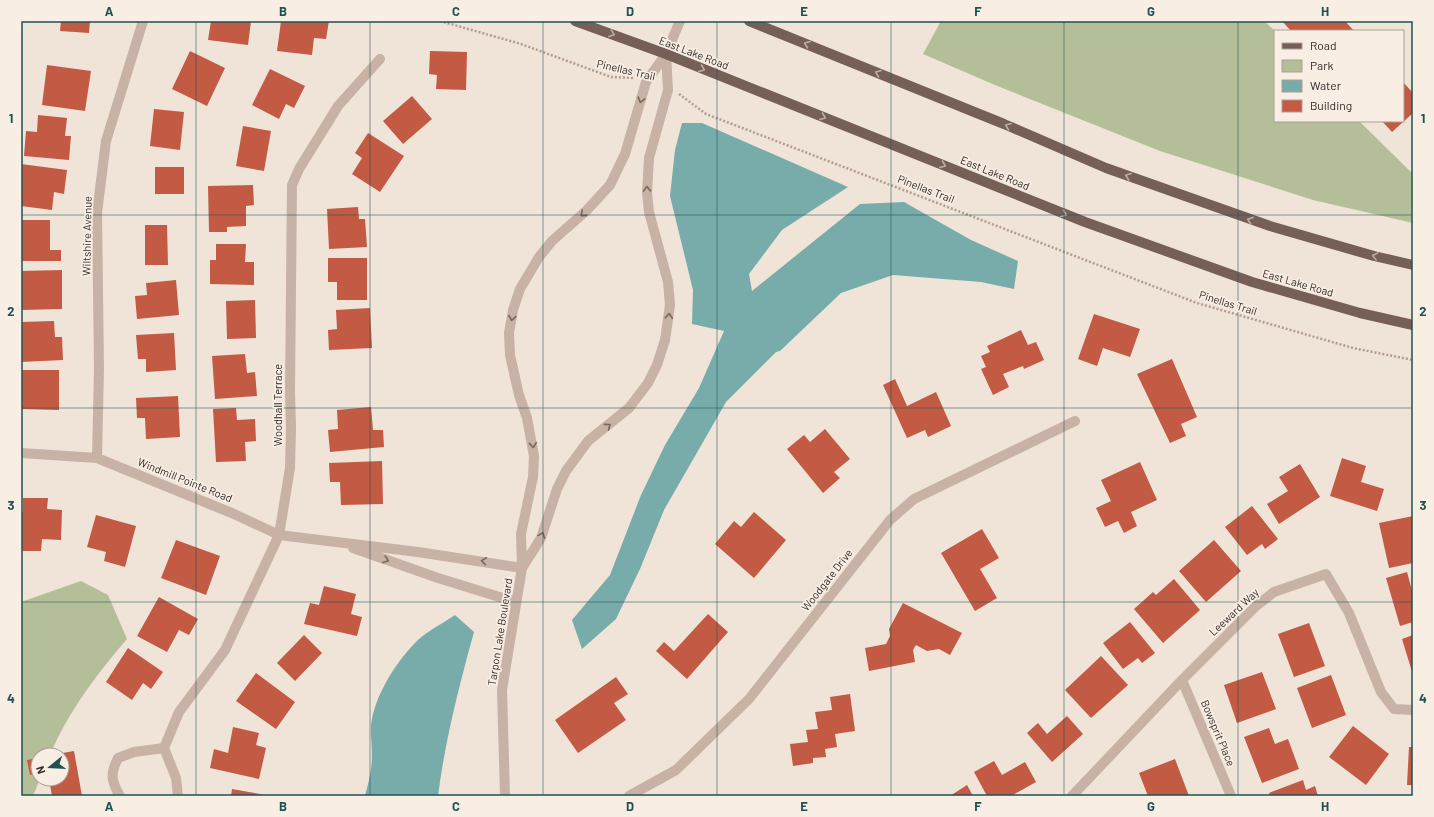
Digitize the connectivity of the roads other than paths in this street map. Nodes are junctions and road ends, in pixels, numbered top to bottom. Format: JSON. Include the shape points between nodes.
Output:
{"nodes":[{"id":1,"x":143,"y":21,"type":"edge"},
{"id":2,"x":575,"y":21,"type":"edge"},
{"id":3,"x":680,"y":21,"type":"edge"},
{"id":4,"x":749,"y":21,"type":"edge"},
{"id":5,"x":666,"y":54,"type":"junction"},
{"id":6,"x":380,"y":59,"type":"dead end"},
{"id":7,"x":1413,"y":265,"type":"edge"},
{"id":8,"x":1413,"y":324,"type":"edge"},
{"id":9,"x":1075,"y":421,"type":"dead end"},
{"id":10,"x":21,"y":453,"type":"edge"},
{"id":11,"x":97,"y":458,"type":"junction"},
{"id":12,"x":279,"y":534,"type":"junction"},
{"id":13,"x":336,"y":542,"type":"junction"},
{"id":14,"x":522,"y":568,"type":"junction"},
{"id":15,"x":516,"y":602,"type":"junction"},
{"id":16,"x":1182,"y":680,"type":"junction"},
{"id":17,"x":1413,"y":710,"type":"edge"},
{"id":18,"x":164,"y":748,"type":"junction"},
{"id":19,"x":120,"y":796,"type":"edge"},
{"id":20,"x":178,"y":796,"type":"edge"},
{"id":21,"x":505,"y":796,"type":"edge"},
{"id":22,"x":629,"y":796,"type":"edge"},
{"id":23,"x":1072,"y":796,"type":"edge"},
{"id":24,"x":1231,"y":796,"type":"edge"}],
"edges":[{"from":1,"to":11,"type":"street","name":"Wiltshire Avenue","via":[[106,141],[97,213]]},
{"from":2,"to":5,"type":"main road","name":"East Lake Road","one_way":true},
{"from":3,"to":5,"type":"street"},
{"from":7,"to":4,"type":"main road","one_way":true,"via":[[1270,226],[1106,168]]},
{"from":5,"to":8,"type":"main road","name":"East Lake Road","one_way":true,"via":[[1085,222],[1252,282],[1360,313]]},
{"from":14,"to":5,"type":"street","name":"Tarpon Lake Boulevard","one_way":true,"via":[[541,538],[566,471],[588,442],[617,420],[634,402],[648,383],[665,340],[670,304],[668,282],[649,212],[647,182],[649,158],[668,90]]},
{"from":5,"to":14,"type":"street","name":"Tarpon Lake Boulevard","one_way":true,"via":[[646,82],[624,154],[610,185],[538,257],[523,284],[513,310],[509,333],[510,354],[534,456],[533,477],[521,534]]},
{"from":6,"to":12,"type":"street","name":"Woodhall Terrace","via":[[338,106],[299,169],[292,185],[290,468]]},
{"from":9,"to":22,"type":"street","name":"Woodgate Drive","via":[[914,499],[890,520],[749,699],[676,770]]},
{"from":10,"to":11,"type":"street","name":"Windmill Pointe Road"},
{"from":11,"to":12,"type":"street","name":"Windmill Pointe Road"},
{"from":12,"to":13,"type":"street","name":"Windmill Pointe Road"},
{"from":12,"to":18,"type":"street","name":"Woodhall Terrace","via":[[225,650],[179,712]]},
{"from":14,"to":13,"type":"street","name":"Windmill Pointe Road","one_way":true},
{"from":13,"to":15,"type":"street","name":"Windmill Pointe Road","one_way":true},
{"from":14,"to":15,"type":"street","name":"Tarpon Lake Boulevard"},
{"from":15,"to":21,"type":"street","name":"Tarpon Lake Boulevard","via":[[502,690]]},
{"from":16,"to":17,"type":"street","name":"Leeward Way","via":[[1256,606],[1274,592],[1326,574],[1349,613],[1381,692],[1394,709]]},
{"from":16,"to":23,"type":"street","name":"Leeward Way"},
{"from":16,"to":24,"type":"street","name":"Bowsprit Place"},
{"from":18,"to":19,"type":"street","via":[[134,752],[118,758],[112,771],[115,788]]},
{"from":18,"to":20,"type":"street","via":[[176,778]]}]}
